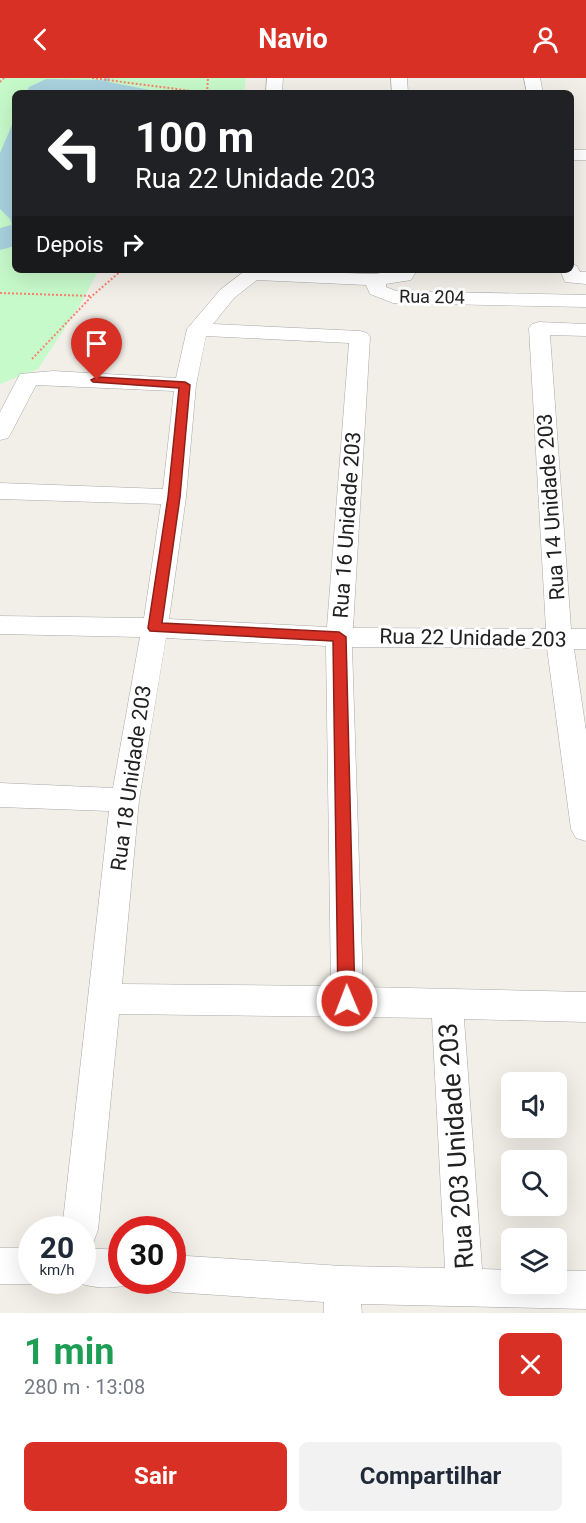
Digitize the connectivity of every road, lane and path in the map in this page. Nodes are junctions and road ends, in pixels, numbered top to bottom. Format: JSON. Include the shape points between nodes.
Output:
{"nodes":[{"id":1,"x":4,"y":78,"type":"edge"},
{"id":2,"x":92,"y":78,"type":"edge"},
{"id":3,"x":0,"y":82,"type":"edge"},
{"id":4,"x":183,"y":90,"type":"edge"},
{"id":5,"x":119,"y":273,"type":"edge"},
{"id":6,"x":252,"y":273,"type":"edge"},
{"id":7,"x":268,"y":273,"type":"edge"},
{"id":8,"x":405,"y":273,"type":"edge"},
{"id":9,"x":571,"y":273,"type":"edge"},
{"id":10,"x":586,"y":278,"type":"edge"},
{"id":11,"x":375,"y":280,"type":"junction"},
{"id":12,"x":0,"y":293,"type":"edge"},
{"id":13,"x":92,"y":296,"type":"junction"},
{"id":14,"x":586,"y":301,"type":"edge"},
{"id":15,"x":197,"y":329,"type":"junction"},
{"id":16,"x":586,"y":330,"type":"edge"},
{"id":17,"x":28,"y":363,"type":"dead end"},
{"id":18,"x":185,"y":385,"type":"junction"},
{"id":19,"x":0,"y":433,"type":"edge"},
{"id":20,"x":0,"y":490,"type":"edge"},
{"id":21,"x":174,"y":497,"type":"junction"},
{"id":22,"x":0,"y":625,"type":"edge"},
{"id":23,"x":155,"y":628,"type":"junction"},
{"id":24,"x":339,"y":637,"type":"junction"},
{"id":25,"x":560,"y":638,"type":"junction"},
{"id":26,"x":586,"y":639,"type":"edge"},
{"id":27,"x":0,"y":795,"type":"edge"},
{"id":28,"x":125,"y":800,"type":"junction"},
{"id":29,"x":586,"y":829,"type":"edge"},
{"id":30,"x":104,"y":999,"type":"junction"},
{"id":31,"x":347,"y":1001,"type":"junction"},
{"id":32,"x":447,"y":1003,"type":"junction"},
{"id":33,"x":586,"y":1006,"type":"edge"},
{"id":34,"x":81,"y":1216,"type":"edge"},
{"id":35,"x":0,"y":1266,"type":"edge"},
{"id":36,"x":18,"y":1266,"type":"edge"},
{"id":37,"x":186,"y":1275,"type":"edge"},
{"id":38,"x":465,"y":1288,"type":"junction"},
{"id":39,"x":586,"y":1290,"type":"edge"},
{"id":40,"x":342,"y":1299,"type":"edge"}],
"edges":[{"from":1,"to":3,"type":"path"},
{"from":2,"to":4,"type":"path"},
{"from":5,"to":13,"type":"path"},
{"from":6,"to":15,"type":"street","name":"Rua 18 Unidade 203","via":[[227,294]]},
{"from":7,"to":11,"type":"street","name":"Rua 204"},
{"from":8,"to":11,"type":"street"},
{"from":9,"to":10,"type":"street","via":[[572,278]]},
{"from":11,"to":14,"type":"street","name":"Rua 204","via":[[377,290],[393,297]]},
{"from":12,"to":13,"type":"path"},
{"from":13,"to":17,"type":"path"},
{"from":15,"to":18,"type":"street","name":"Rua 18 Unidade 203"},
{"from":15,"to":24,"type":"street","name":"Rua 16 Unidade 203","via":[[360,337]]},
{"from":16,"to":25,"type":"street","name":"Rua 14 Unidade 203","via":[[539,328]]},
{"from":18,"to":19,"type":"street","via":[[28,379]]},
{"from":18,"to":21,"type":"street","name":"Rua 18 Unidade 203"},
{"from":20,"to":21,"type":"street"},
{"from":21,"to":23,"type":"street","name":"Rua 18 Unidade 203"},
{"from":22,"to":23,"type":"street","name":"Rua 22 Unidade 203"},
{"from":23,"to":24,"type":"street","name":"Rua 22 Unidade 203"},
{"from":23,"to":28,"type":"street","name":"Rua 18 Unidade 203"},
{"from":24,"to":25,"type":"street","name":"Rua 22 Unidade 203"},
{"from":24,"to":31,"type":"street","name":"Rua 16 Unidade 203"},
{"from":25,"to":26,"type":"street","name":"Rua 22 Unidade 203"},
{"from":25,"to":29,"type":"street","name":"Rua 14 Unidade 203"},
{"from":27,"to":28,"type":"street"},
{"from":28,"to":30,"type":"street","name":"Rua 18 Unidade 203"},
{"from":30,"to":31,"type":"street"},
{"from":30,"to":34,"type":"street","name":"Rua 18 Unidade 203"},
{"from":31,"to":32,"type":"street"},
{"from":32,"to":33,"type":"street"},
{"from":32,"to":38,"type":"street","name":"Rua 203 Unidade 203"},
{"from":35,"to":36,"type":"street"},
{"from":37,"to":40,"type":"street","name":"Rua 203 Unidade 203"},
{"from":38,"to":39,"type":"street","name":"Rua 203 Unidade 203"},
{"from":38,"to":40,"type":"street","name":"Rua 203 Unidade 203"}]}
